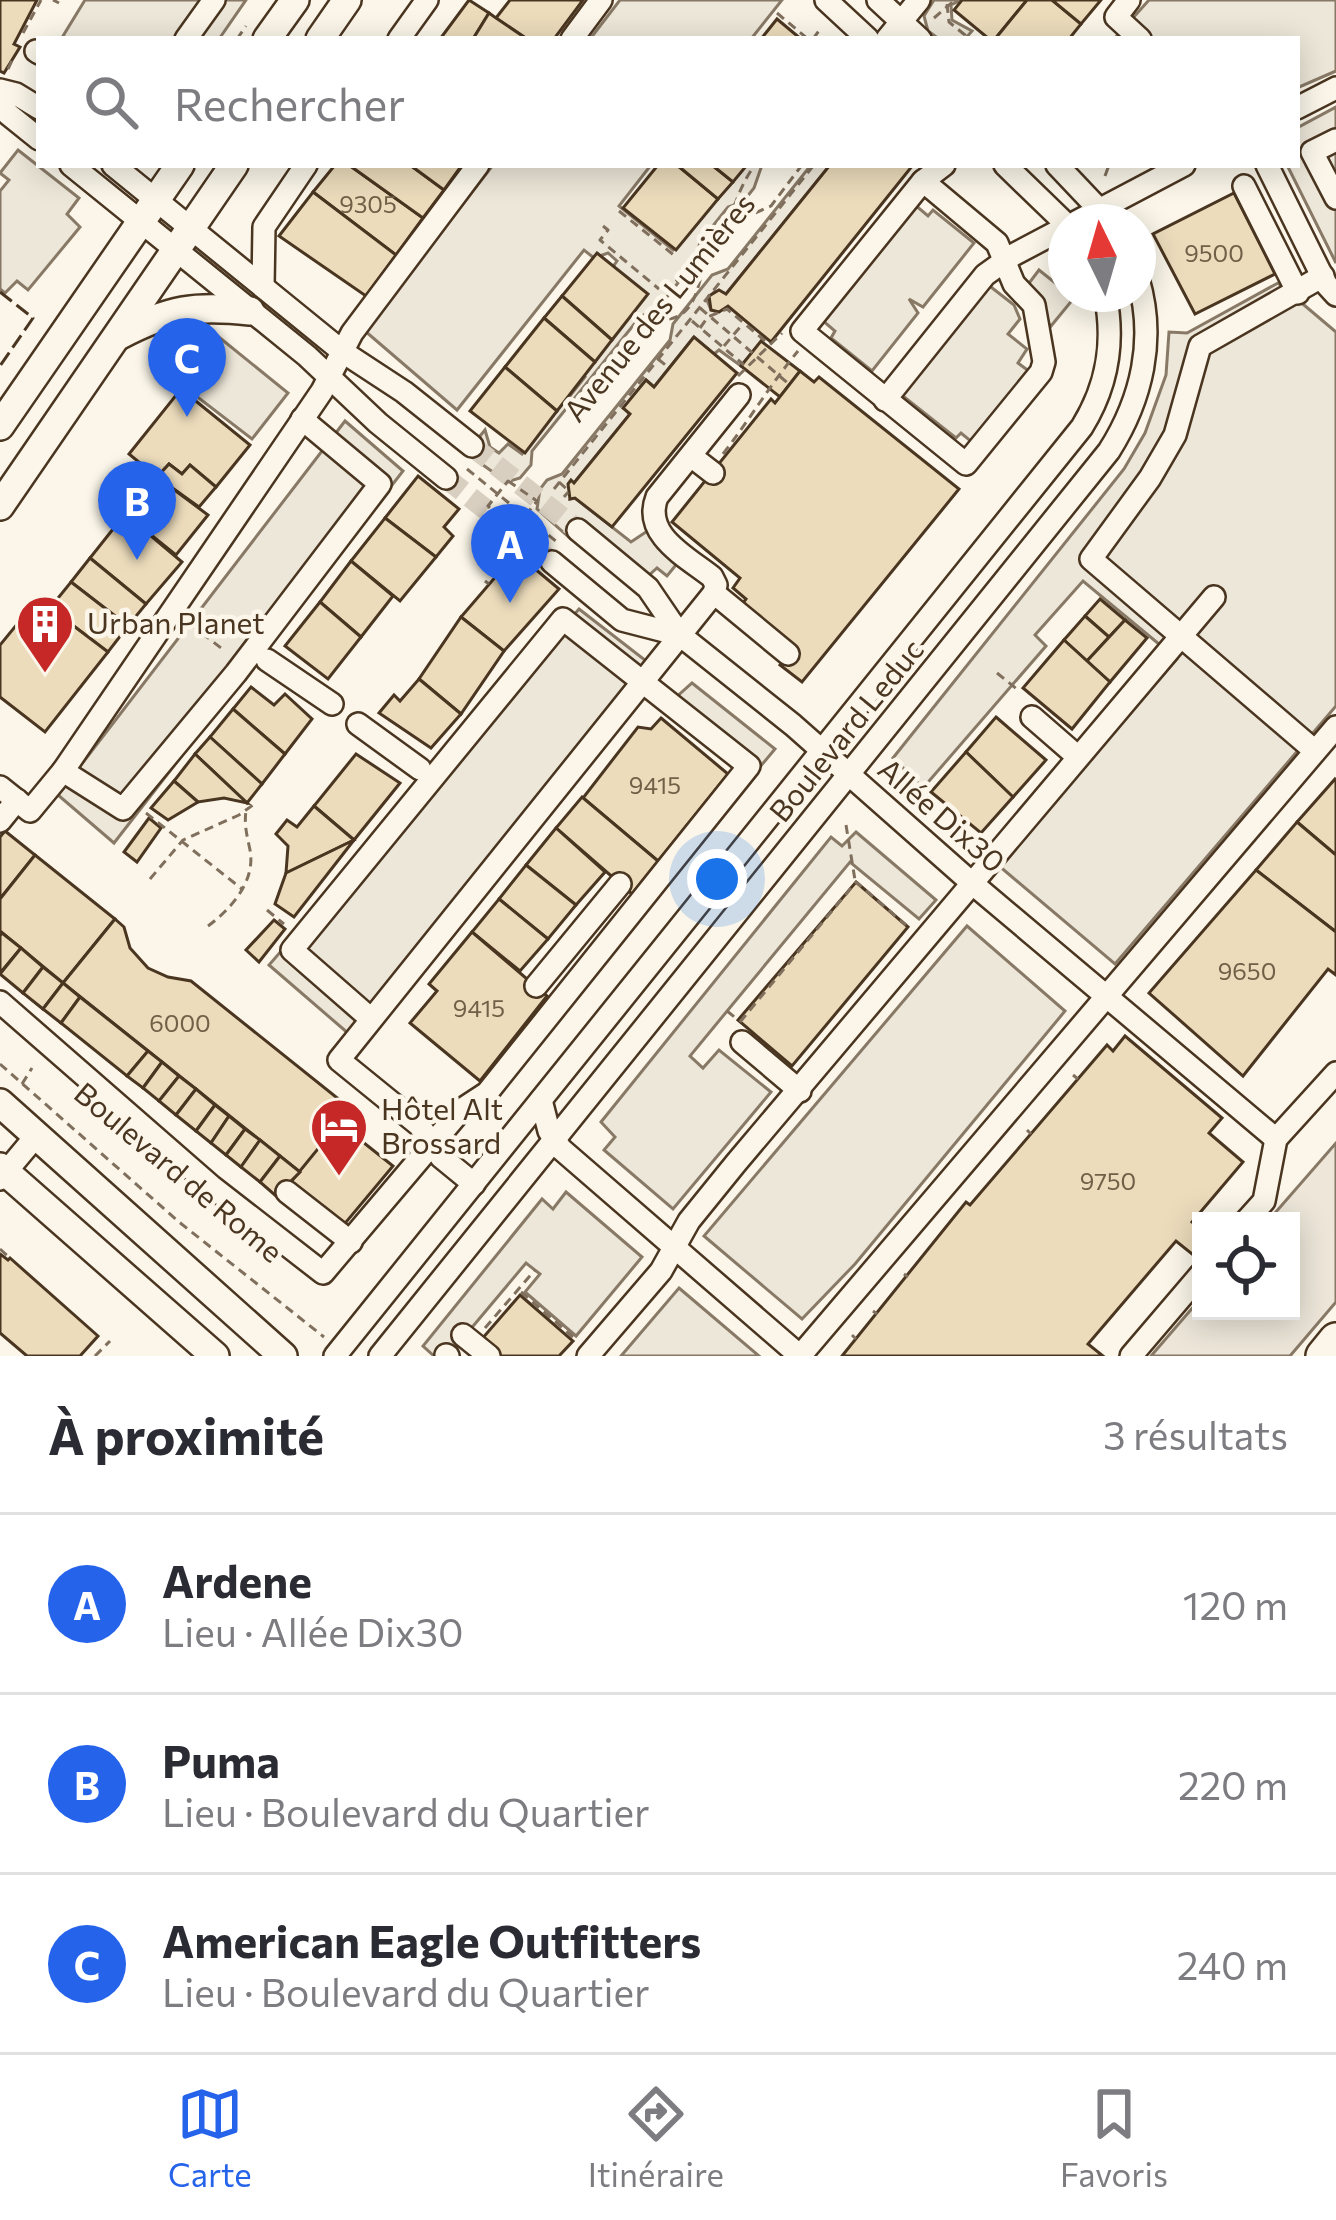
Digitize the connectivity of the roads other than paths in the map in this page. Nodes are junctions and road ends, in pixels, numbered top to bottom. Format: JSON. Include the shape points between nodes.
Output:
{"nodes":[{"id":1,"x":214,"y":0,"type":"edge"},
{"id":2,"x":295,"y":0,"type":"edge"},
{"id":3,"x":347,"y":0,"type":"edge"},
{"id":4,"x":427,"y":0,"type":"edge"},
{"id":5,"x":601,"y":0,"type":"edge"},
{"id":6,"x":826,"y":0,"type":"edge"},
{"id":7,"x":878,"y":0,"type":"edge"},
{"id":8,"x":1130,"y":0,"type":"edge"},
{"id":9,"x":922,"y":20,"type":"edge"},
{"id":10,"x":894,"y":30,"type":"edge"},
{"id":11,"x":189,"y":36,"type":"edge"},
{"id":12,"x":269,"y":36,"type":"edge"},
{"id":13,"x":322,"y":36,"type":"edge"},
{"id":14,"x":401,"y":36,"type":"edge"},
{"id":15,"x":574,"y":36,"type":"edge"},
{"id":16,"x":865,"y":36,"type":"edge"},
{"id":17,"x":1137,"y":36,"type":"edge"},
{"id":18,"x":1336,"y":88,"type":"edge"},
{"id":19,"x":5,"y":101,"type":"edge"},
{"id":20,"x":1300,"y":106,"type":"edge"},
{"id":21,"x":36,"y":107,"type":"edge"},
{"id":22,"x":36,"y":136,"type":"edge"},
{"id":23,"x":1336,"y":140,"type":"edge"},
{"id":24,"x":76,"y":168,"type":"edge"},
{"id":25,"x":114,"y":168,"type":"edge"},
{"id":26,"x":178,"y":168,"type":"edge"},
{"id":27,"x":232,"y":168,"type":"edge"},
{"id":28,"x":304,"y":168,"type":"edge"},
{"id":29,"x":476,"y":168,"type":"edge"},
{"id":30,"x":940,"y":168,"type":"edge"},
{"id":31,"x":1008,"y":168,"type":"edge"},
{"id":32,"x":1060,"y":168,"type":"edge"},
{"id":33,"x":1179,"y":168,"type":"edge"},
{"id":34,"x":1269,"y":168,"type":"edge"},
{"id":35,"x":922,"y":181,"type":"junction"},
{"id":36,"x":1244,"y":186,"type":"dead end"},
{"id":37,"x":1336,"y":199,"type":"edge"},
{"id":38,"x":1095,"y":204,"type":"edge"},
{"id":39,"x":1123,"y":204,"type":"edge"},
{"id":40,"x":1048,"y":208,"type":"edge"},
{"id":41,"x":148,"y":211,"type":"junction"},
{"id":42,"x":1048,"y":236,"type":"edge"},
{"id":43,"x":182,"y":240,"type":"junction"},
{"id":44,"x":1004,"y":261,"type":"junction"},
{"id":45,"x":1329,"y":285,"type":"edge"},
{"id":46,"x":1298,"y":292,"type":"junction"},
{"id":47,"x":256,"y":299,"type":"junction"},
{"id":48,"x":1106,"y":312,"type":"edge"},
{"id":49,"x":1144,"y":312,"type":"edge"},
{"id":50,"x":116,"y":337,"type":"junction"},
{"id":51,"x":343,"y":352,"type":"junction"},
{"id":52,"x":331,"y":377,"type":"junction"},
{"id":53,"x":738,"y":387,"type":"road end"},
{"id":54,"x":885,"y":400,"type":"junction"},
{"id":55,"x":302,"y":419,"type":"junction"},
{"id":56,"x":0,"y":426,"type":"edge"},
{"id":57,"x":472,"y":446,"type":"tunnel mouth"},
{"id":58,"x":691,"y":456,"type":"junction"},
{"id":59,"x":714,"y":469,"type":"road end"},
{"id":60,"x":446,"y":478,"type":"tunnel mouth"},
{"id":61,"x":0,"y":506,"type":"edge"},
{"id":62,"x":578,"y":530,"type":"tunnel mouth"},
{"id":63,"x":552,"y":562,"type":"tunnel mouth"},
{"id":64,"x":714,"y":593,"type":"junction"},
{"id":65,"x":1214,"y":597,"type":"dead end"},
{"id":66,"x":680,"y":635,"type":"junction"},
{"id":67,"x":1181,"y":636,"type":"junction"},
{"id":68,"x":788,"y":654,"type":"dead end"},
{"id":69,"x":267,"y":660,"type":"dead end"},
{"id":70,"x":644,"y":681,"type":"junction"},
{"id":71,"x":332,"y":704,"type":"dead end"},
{"id":72,"x":1032,"y":717,"type":"dead end"},
{"id":73,"x":358,"y":724,"type":"dead end"},
{"id":74,"x":1336,"y":727,"type":"edge"},
{"id":75,"x":1315,"y":751,"type":"junction"},
{"id":76,"x":822,"y":752,"type":"junction"},
{"id":77,"x":1078,"y":757,"type":"junction"},
{"id":78,"x":420,"y":769,"type":"dead end"},
{"id":79,"x":63,"y":771,"type":"junction"},
{"id":80,"x":849,"y":776,"type":"junction"},
{"id":81,"x":16,"y":800,"type":"edge"},
{"id":82,"x":0,"y":821,"type":"edge"},
{"id":83,"x":620,"y":884,"type":"dead end"},
{"id":84,"x":973,"y":884,"type":"junction"},
{"id":85,"x":578,"y":935,"type":"junction"},
{"id":86,"x":599,"y":954,"type":"junction"},
{"id":87,"x":536,"y":986,"type":"dead end"},
{"id":88,"x":1108,"y":995,"type":"junction"},
{"id":89,"x":0,"y":1002,"type":"edge"},
{"id":90,"x":371,"y":1019,"type":"junction"},
{"id":91,"x":742,"y":1042,"type":"dead end"},
{"id":92,"x":1336,"y":1072,"type":"edge"},
{"id":93,"x":800,"y":1091,"type":"junction"},
{"id":94,"x":541,"y":1100,"type":"junction"},
{"id":95,"x":0,"y":1103,"type":"edge"},
{"id":96,"x":36,"y":1136,"type":"junction"},
{"id":97,"x":1276,"y":1139,"type":"junction"},
{"id":98,"x":555,"y":1141,"type":"junction"},
{"id":99,"x":433,"y":1144,"type":"junction"},
{"id":100,"x":2,"y":1173,"type":"edge"},
{"id":101,"x":474,"y":1184,"type":"junction"},
{"id":102,"x":287,"y":1192,"type":"dead end"},
{"id":103,"x":1254,"y":1212,"type":"edge"},
{"id":104,"x":351,"y":1242,"type":"junction"},
{"id":105,"x":674,"y":1246,"type":"junction"},
{"id":106,"x":1192,"y":1285,"type":"edge"},
{"id":107,"x":1336,"y":1340,"type":"edge"},
{"id":108,"x":584,"y":1349,"type":"edge"},
{"id":109,"x":215,"y":1356,"type":"edge"},
{"id":110,"x":283,"y":1356,"type":"edge"},
{"id":111,"x":335,"y":1356,"type":"edge"},
{"id":112,"x":380,"y":1356,"type":"edge"},
{"id":113,"x":1131,"y":1356,"type":"edge"},
{"id":114,"x":1323,"y":1356,"type":"edge"}],
"edges":[{"from":1,"to":11,"type":"street"},
{"from":2,"to":12,"type":"main road"},
{"from":3,"to":13,"type":"main road"},
{"from":4,"to":14,"type":"street"},
{"from":5,"to":15,"type":"street"},
{"from":6,"to":16,"type":"street"},
{"from":7,"to":10,"type":"street"},
{"from":8,"to":17,"type":"street","via":[[1116,17]]},
{"from":9,"to":10,"type":"street"},
{"from":18,"to":20,"type":"street"},
{"from":19,"to":21,"type":"street"},
{"from":19,"to":22,"type":"street"},
{"from":23,"to":37,"type":"street","via":[[1312,152]]},
{"from":24,"to":41,"type":"street"},
{"from":25,"to":41,"type":"street"},
{"from":26,"to":41,"type":"main road"},
{"from":27,"to":43,"type":"main road"},
{"from":28,"to":47,"type":"street","via":[[264,226]]},
{"from":29,"to":51,"type":"street"},
{"from":30,"to":35,"type":"street"},
{"from":31,"to":40,"type":"street"},
{"from":32,"to":38,"type":"street"},
{"from":33,"to":39,"type":"street"},
{"from":34,"to":45,"type":"street"},
{"from":35,"to":44,"type":"street","via":[[997,243]]},
{"from":35,"to":54,"type":"street","via":[[802,332]]},
{"from":36,"to":46,"type":"street"},
{"from":41,"to":43,"type":"street"},
{"from":41,"to":56,"type":"main road"},
{"from":42,"to":44,"type":"street"},
{"from":43,"to":47,"type":"street"},
{"from":43,"to":50,"type":"main road"},
{"from":44,"to":54,"type":"street"},
{"from":44,"to":54,"type":"street","via":[[1034,305],[1043,368],[966,464]]},
{"from":45,"to":46,"type":"street"},
{"from":46,"to":67,"type":"street","via":[[1200,346],[1175,435],[1091,559]]},
{"from":47,"to":50,"type":"main road","via":[[184,308]]},
{"from":47,"to":51,"type":"street"},
{"from":47,"to":52,"type":"street"},
{"from":48,"to":76,"type":"street","name":"Boulevard Leduc","via":[[1105,376],[1090,414]]},
{"from":49,"to":80,"type":"street","name":"Boulevard Leduc","via":[[1143,368],[1118,438]]},
{"from":50,"to":61,"type":"main road"},
{"from":51,"to":52,"type":"street"},
{"from":51,"to":57,"type":"street"},
{"from":52,"to":55,"type":"street"},
{"from":52,"to":60,"type":"street"},
{"from":53,"to":58,"type":"street"},
{"from":55,"to":79,"type":"street"},
{"from":55,"to":79,"type":"street","via":[[380,484],[124,809]]},
{"from":58,"to":59,"type":"street"},
{"from":58,"to":64,"type":"street","via":[[657,497],[653,519],[712,577]]},
{"from":62,"to":66,"type":"street","via":[[648,588]]},
{"from":63,"to":66,"type":"street","via":[[622,620]]},
{"from":64,"to":66,"type":"street"},
{"from":64,"to":68,"type":"street"},
{"from":65,"to":67,"type":"street"},
{"from":66,"to":70,"type":"street"},
{"from":66,"to":76,"type":"street","name":"Allée Dix30"},
{"from":67,"to":75,"type":"street"},
{"from":67,"to":77,"type":"street"},
{"from":69,"to":71,"type":"street"},
{"from":70,"to":86,"type":"street","via":[[749,766]]},
{"from":70,"to":90,"type":"street"},
{"from":70,"to":90,"type":"street","via":[[562,619],[337,894],[292,950]]},
{"from":72,"to":77,"type":"street"},
{"from":73,"to":78,"type":"street"},
{"from":74,"to":75,"type":"street"},
{"from":75,"to":88,"type":"street"},
{"from":76,"to":80,"type":"street","name":"Allée Dix30"},
{"from":76,"to":94,"type":"street","name":"Boulevard Leduc"},
{"from":77,"to":84,"type":"street"},
{"from":79,"to":81,"type":"street"},
{"from":80,"to":84,"type":"street","name":"Allée Dix30"},
{"from":80,"to":98,"type":"street","name":"Boulevard Leduc"},
{"from":81,"to":82,"type":"street"},
{"from":83,"to":85,"type":"street"},
{"from":84,"to":88,"type":"street","name":"Allée Dix30"},
{"from":84,"to":93,"type":"street"},
{"from":85,"to":86,"type":"street"},
{"from":85,"to":87,"type":"street"},
{"from":86,"to":99,"type":"street","via":[[487,1093]]},
{"from":88,"to":97,"type":"street","name":"Allée Dix30"},
{"from":88,"to":105,"type":"street","via":[[800,1356]]},
{"from":89,"to":104,"type":"street","via":[[323,1273]]},
{"from":90,"to":99,"type":"street","via":[[339,1060]]},
{"from":91,"to":93,"type":"street"},
{"from":92,"to":97,"type":"street"},
{"from":93,"to":105,"type":"street"},
{"from":94,"to":98,"type":"street"},
{"from":94,"to":101,"type":"street","name":"Boulevard Leduc"},
{"from":95,"to":96,"type":"main road"},
{"from":96,"to":100,"type":"street"},
{"from":96,"to":110,"type":"main road"},
{"from":97,"to":103,"type":"street","via":[[1264,1201]]},
{"from":98,"to":105,"type":"street"},
{"from":98,"to":112,"type":"street","name":"Boulevard Leduc"},
{"from":99,"to":101,"type":"street"},
{"from":99,"to":104,"type":"street"},
{"from":100,"to":109,"type":"main road"},
{"from":101,"to":111,"type":"street","name":"Boulevard Leduc"},
{"from":102,"to":104,"type":"street"},
{"from":105,"to":108,"type":"street","via":[[661,1271]]},
{"from":106,"to":113,"type":"street"},
{"from":107,"to":114,"type":"highway"}]}
